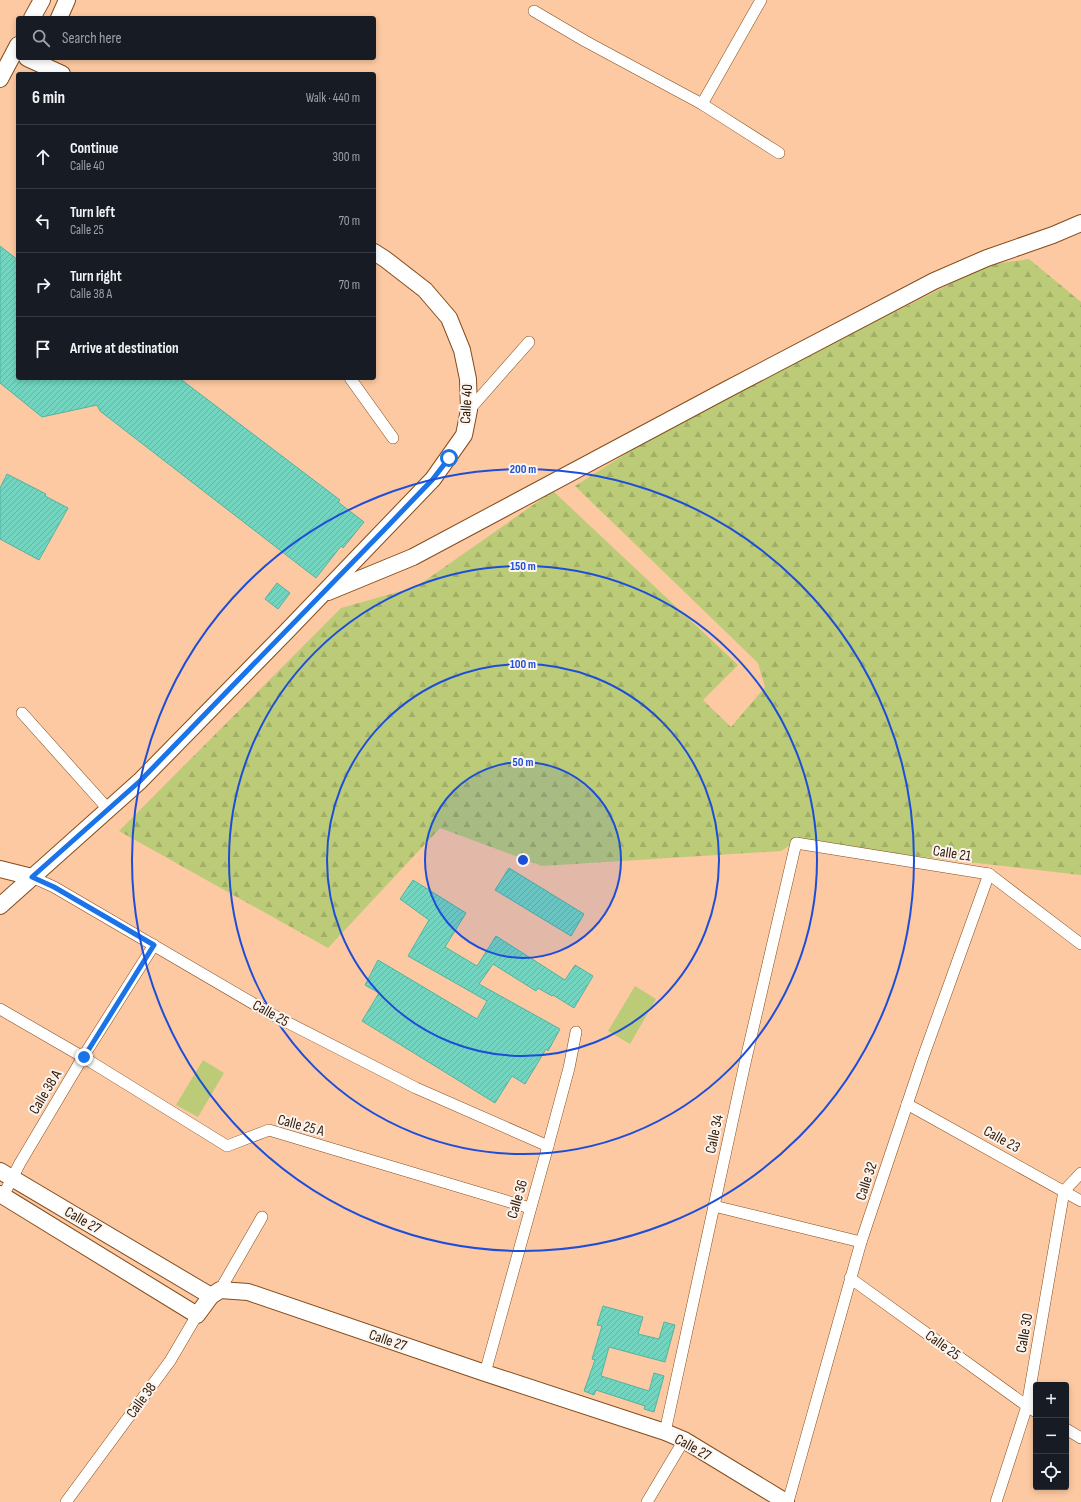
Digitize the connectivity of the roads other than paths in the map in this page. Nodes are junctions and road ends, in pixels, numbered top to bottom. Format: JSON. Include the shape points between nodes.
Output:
{"nodes":[{"id":1,"x":42,"y":0,"type":"edge"},
{"id":2,"x":67,"y":0,"type":"edge"},
{"id":3,"x":761,"y":0,"type":"edge"},
{"id":4,"x":534,"y":11,"type":"dead end"},
{"id":5,"x":33,"y":16,"type":"edge"},
{"id":6,"x":60,"y":16,"type":"edge"},
{"id":7,"x":16,"y":56,"type":"edge"},
{"id":8,"x":35,"y":60,"type":"edge"},
{"id":9,"x":60,"y":60,"type":"edge"},
{"id":10,"x":59,"y":72,"type":"edge"},
{"id":11,"x":62,"y":72,"type":"edge"},
{"id":12,"x":0,"y":79,"type":"edge"},
{"id":13,"x":702,"y":104,"type":"junction"},
{"id":14,"x":779,"y":153,"type":"dead end"},
{"id":15,"x":1081,"y":223,"type":"edge"},
{"id":16,"x":376,"y":253,"type":"edge"},
{"id":17,"x":529,"y":342,"type":"dead end"},
{"id":18,"x":351,"y":380,"type":"edge"},
{"id":19,"x":469,"y":410,"type":"junction"},
{"id":20,"x":393,"y":438,"type":"dead end"},
{"id":21,"x":321,"y":595,"type":"junction"},
{"id":22,"x":22,"y":713,"type":"dead end"},
{"id":23,"x":108,"y":809,"type":"junction"},
{"id":24,"x":796,"y":843,"type":"joint"},
{"id":25,"x":0,"y":869,"type":"edge"},
{"id":26,"x":989,"y":874,"type":"junction"},
{"id":27,"x":32,"y":877,"type":"junction"},
{"id":28,"x":0,"y":906,"type":"edge"},
{"id":29,"x":1081,"y":944,"type":"edge"},
{"id":30,"x":154,"y":945,"type":"junction"},
{"id":31,"x":0,"y":1009,"type":"edge"},
{"id":32,"x":576,"y":1032,"type":"dead end"},
{"id":33,"x":84,"y":1057,"type":"junction"},
{"id":34,"x":907,"y":1104,"type":"junction"},
{"id":35,"x":548,"y":1146,"type":"junction"},
{"id":36,"x":1081,"y":1173,"type":"edge"},
{"id":37,"x":6,"y":1175,"type":"edge"},
{"id":38,"x":1064,"y":1191,"type":"junction"},
{"id":39,"x":2,"y":1195,"type":"edge"},
{"id":40,"x":1081,"y":1201,"type":"edge"},
{"id":41,"x":714,"y":1206,"type":"junction"},
{"id":42,"x":530,"y":1208,"type":"junction"},
{"id":43,"x":262,"y":1217,"type":"dead end"},
{"id":44,"x":861,"y":1242,"type":"junction"},
{"id":45,"x":850,"y":1278,"type":"junction"},
{"id":46,"x":216,"y":1293,"type":"junction"},
{"id":47,"x":197,"y":1315,"type":"junction"},
{"id":48,"x":485,"y":1373,"type":"junction"},
{"id":49,"x":1031,"y":1409,"type":"edge"},
{"id":50,"x":1069,"y":1431,"type":"edge"},
{"id":51,"x":665,"y":1432,"type":"junction"},
{"id":52,"x":1081,"y":1438,"type":"edge"},
{"id":53,"x":684,"y":1440,"type":"junction"},
{"id":54,"x":66,"y":1502,"type":"edge"},
{"id":55,"x":647,"y":1502,"type":"edge"},
{"id":56,"x":787,"y":1502,"type":"edge"},
{"id":57,"x":996,"y":1502,"type":"edge"}],
"edges":[{"from":1,"to":5,"type":"main road"},
{"from":2,"to":6,"type":"main road"},
{"from":3,"to":13,"type":"street"},
{"from":4,"to":13,"type":"street"},
{"from":7,"to":12,"type":"main road"},
{"from":8,"to":10,"type":"main road"},
{"from":9,"to":11,"type":"main road"},
{"from":13,"to":14,"type":"street"},
{"from":15,"to":21,"type":"main road","via":[[934,281],[413,557]]},
{"from":16,"to":19,"type":"main road","name":"Calle 40","via":[[425,290],[449,318],[462,350],[468,379]]},
{"from":17,"to":19,"type":"street"},
{"from":18,"to":20,"type":"street"},
{"from":19,"to":21,"type":"main road","name":"Calle 40","via":[[464,435],[433,479]]},
{"from":21,"to":23,"type":"main road","name":"Calle 40","via":[[140,781]]},
{"from":22,"to":23,"type":"street"},
{"from":23,"to":27,"type":"main road","name":"Calle 40"},
{"from":24,"to":26,"type":"street","name":"Calle 21"},
{"from":24,"to":41,"type":"street","name":"Calle 34"},
{"from":25,"to":27,"type":"main road","name":"Calle 25"},
{"from":26,"to":29,"type":"street","name":"Calle 21"},
{"from":26,"to":34,"type":"street","name":"Calle 32"},
{"from":27,"to":28,"type":"main road","name":"Calle 40"},
{"from":27,"to":30,"type":"street","name":"Calle 25"},
{"from":30,"to":33,"type":"street","name":"Calle 38 A"},
{"from":30,"to":35,"type":"street","name":"Calle 25","via":[[271,1014],[416,1088]]},
{"from":31,"to":33,"type":"street","name":"Calle 25 A"},
{"from":32,"to":35,"type":"street","name":"Calle 36"},
{"from":33,"to":37,"type":"street","name":"Calle 38 A","via":[[20,1163]]},
{"from":33,"to":42,"type":"street","name":"Calle 25 A","via":[[227,1146],[269,1130]]},
{"from":34,"to":38,"type":"street","name":"Calle 23"},
{"from":34,"to":44,"type":"street","name":"Calle 32"},
{"from":35,"to":42,"type":"street","name":"Calle 36"},
{"from":36,"to":38,"type":"street"},
{"from":37,"to":39,"type":"street","name":"Calle 38 A"},
{"from":37,"to":46,"type":"main road","name":"Calle 27"},
{"from":38,"to":40,"type":"street","name":"Calle 23"},
{"from":38,"to":49,"type":"street","name":"Calle 30"},
{"from":39,"to":47,"type":"main road","name":"Calle 27"},
{"from":41,"to":44,"type":"street"},
{"from":41,"to":51,"type":"street","name":"Calle 34"},
{"from":42,"to":48,"type":"street","name":"Calle 36"},
{"from":43,"to":46,"type":"street","name":"Calle 38"},
{"from":44,"to":45,"type":"street","name":"Calle 32"},
{"from":45,"to":49,"type":"street","name":"Calle 25"},
{"from":45,"to":56,"type":"street","name":"Calle 32"},
{"from":46,"to":47,"type":"main road","name":"Calle 38"},
{"from":46,"to":48,"type":"main road","name":"Calle 27","via":[[248,1292]]},
{"from":47,"to":54,"type":"street","name":"Calle 38","via":[[170,1361]]},
{"from":48,"to":51,"type":"main road","name":"Calle 27"},
{"from":49,"to":57,"type":"street","name":"Calle 30"},
{"from":50,"to":52,"type":"street"},
{"from":51,"to":53,"type":"main road","name":"Calle 27"},
{"from":53,"to":55,"type":"street"},
{"from":53,"to":56,"type":"main road","name":"Calle 27"}]}
